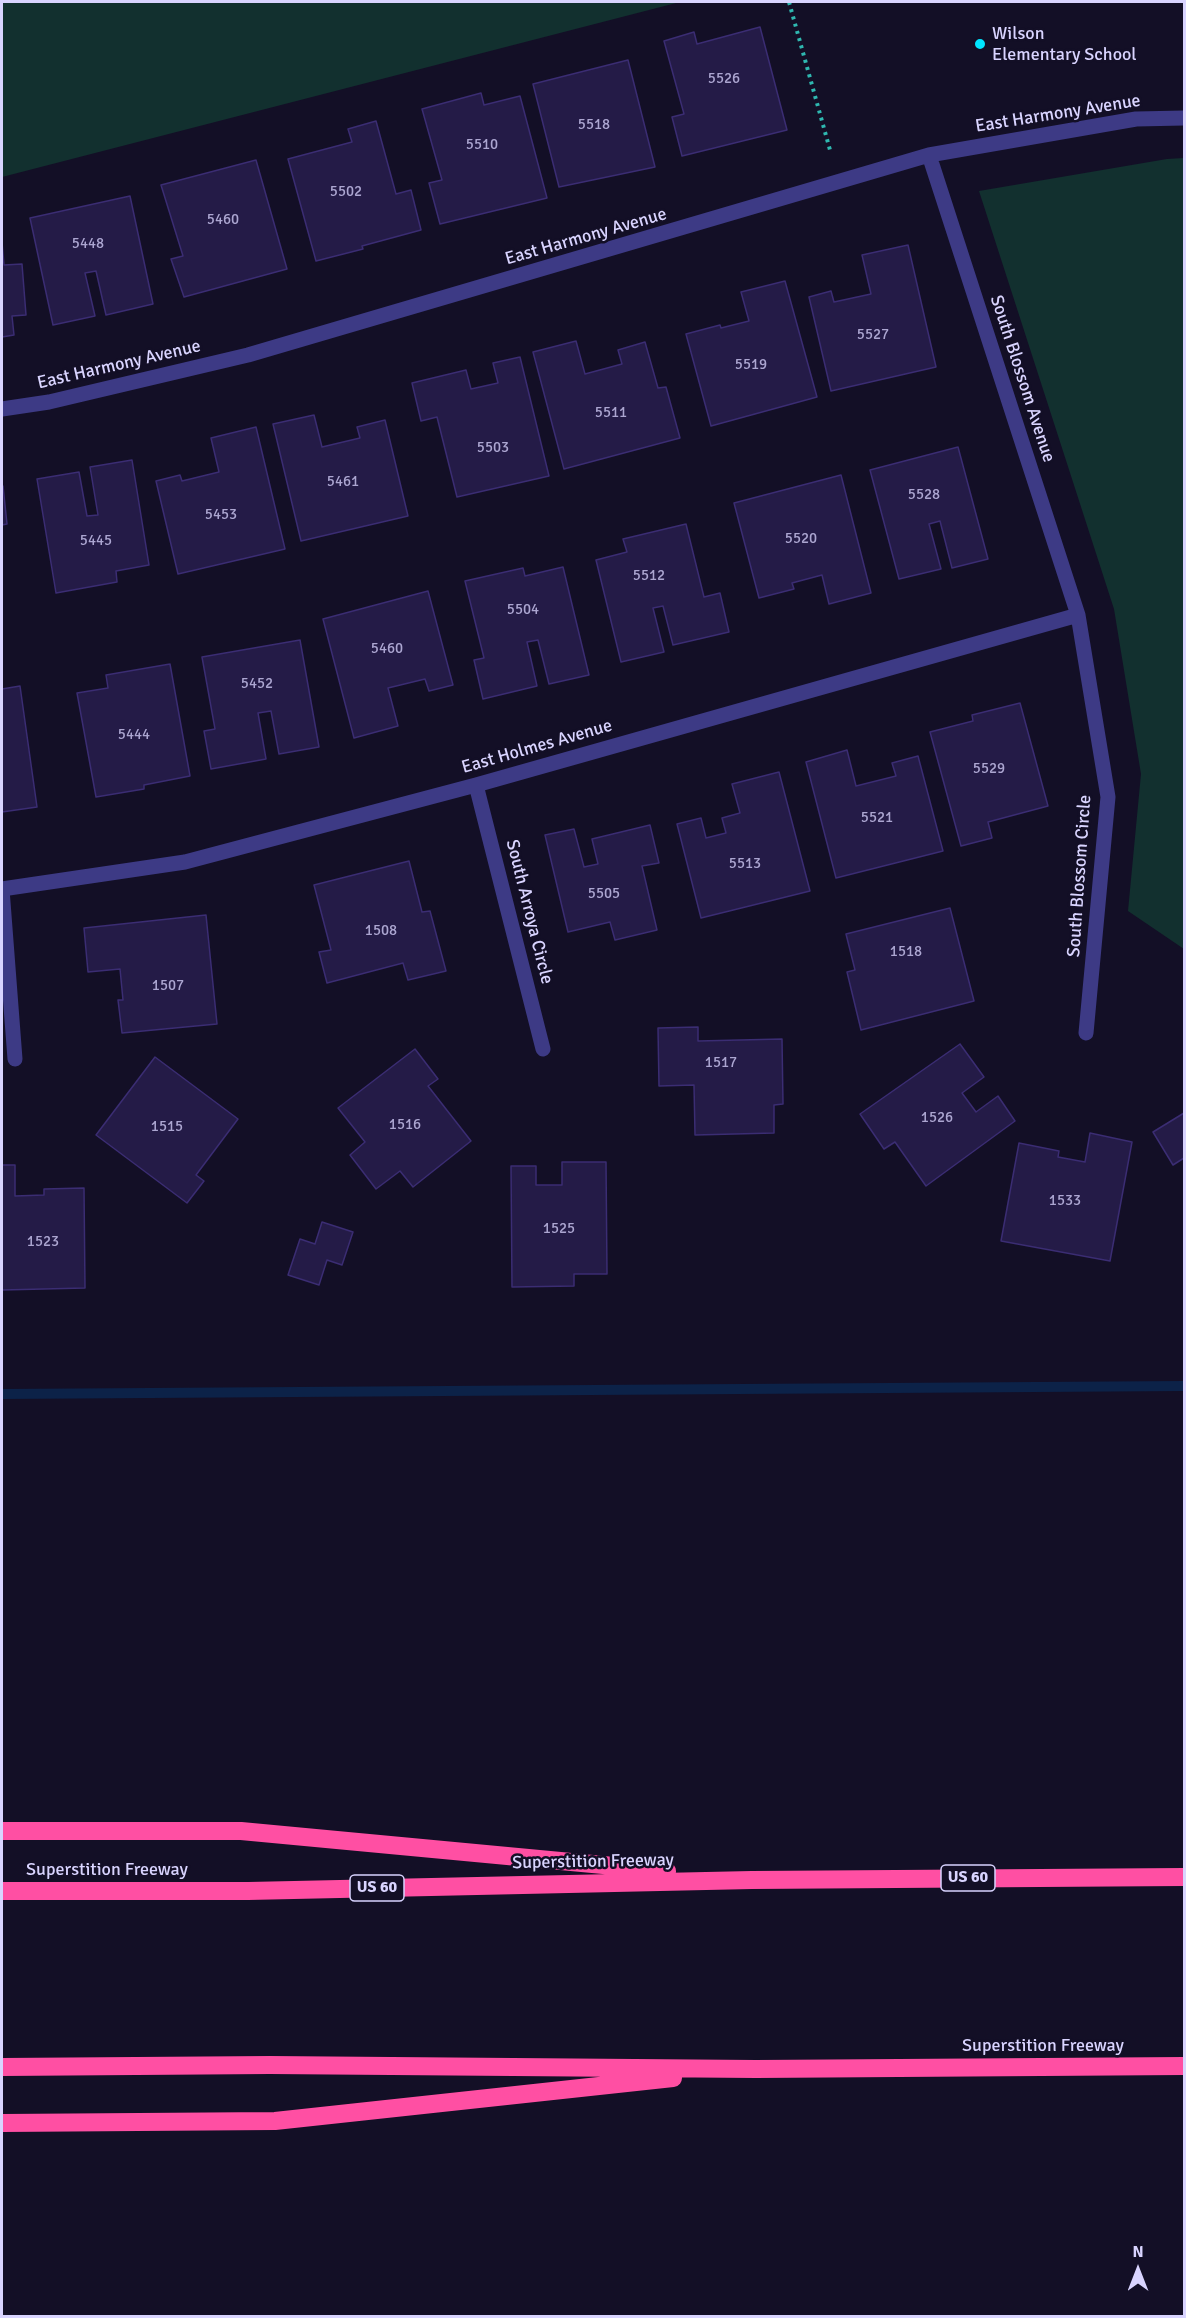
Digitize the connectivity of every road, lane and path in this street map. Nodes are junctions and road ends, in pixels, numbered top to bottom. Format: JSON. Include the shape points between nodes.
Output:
{"nodes":[{"id":1,"x":789,"y":2,"type":"edge"},
{"id":2,"x":1185,"y":118,"type":"edge"},
{"id":3,"x":830,"y":150,"type":"dead end"},
{"id":4,"x":929,"y":155,"type":"junction"},
{"id":5,"x":2,"y":409,"type":"edge"},
{"id":6,"x":1078,"y":615,"type":"junction"},
{"id":7,"x":476,"y":785,"type":"junction"},
{"id":8,"x":2,"y":889,"type":"edge"},
{"id":9,"x":1086,"y":1033,"type":"dead end"},
{"id":10,"x":543,"y":1048,"type":"dead end"},
{"id":11,"x":15,"y":1059,"type":"dead end"},
{"id":12,"x":2,"y":1831,"type":"edge"},
{"id":13,"x":1185,"y":1877,"type":"edge"},
{"id":14,"x":752,"y":1880,"type":"junction"},
{"id":15,"x":2,"y":1891,"type":"edge"},
{"id":16,"x":1185,"y":2066,"type":"edge"},
{"id":17,"x":2,"y":2067,"type":"edge"},
{"id":18,"x":756,"y":2069,"type":"junction"},
{"id":19,"x":2,"y":2123,"type":"edge"}],
"edges":[{"from":1,"to":3,"type":"path"},
{"from":2,"to":4,"type":"street","name":"East Harmony Avenue","via":[[1136,119]]},
{"from":4,"to":5,"type":"street","name":"East Harmony Avenue","via":[[248,356],[49,402]]},
{"from":4,"to":6,"type":"street","name":"South Blossom Avenue"},
{"from":6,"to":7,"type":"street","name":"East Holmes Avenue"},
{"from":6,"to":9,"type":"street","name":"South Blossom Circle","via":[[1108,797]]},
{"from":7,"to":8,"type":"street","name":"East Holmes Avenue","via":[[185,862]]},
{"from":7,"to":10,"type":"street","name":"South Arroya Circle"},
{"from":8,"to":11,"type":"street"},
{"from":12,"to":14,"type":"highway","via":[[241,1831]]},
{"from":13,"to":14,"type":"highway","name":"Superstition Freeway","number":"US 60"},
{"from":14,"to":15,"type":"highway","name":"Superstition Freeway","number":"US 60","via":[[248,1891]]},
{"from":16,"to":18,"type":"highway","name":"Superstition Freeway"},
{"from":17,"to":18,"type":"highway","name":"Superstition Freeway"},
{"from":18,"to":19,"type":"highway","via":[[275,2121]]}]}
